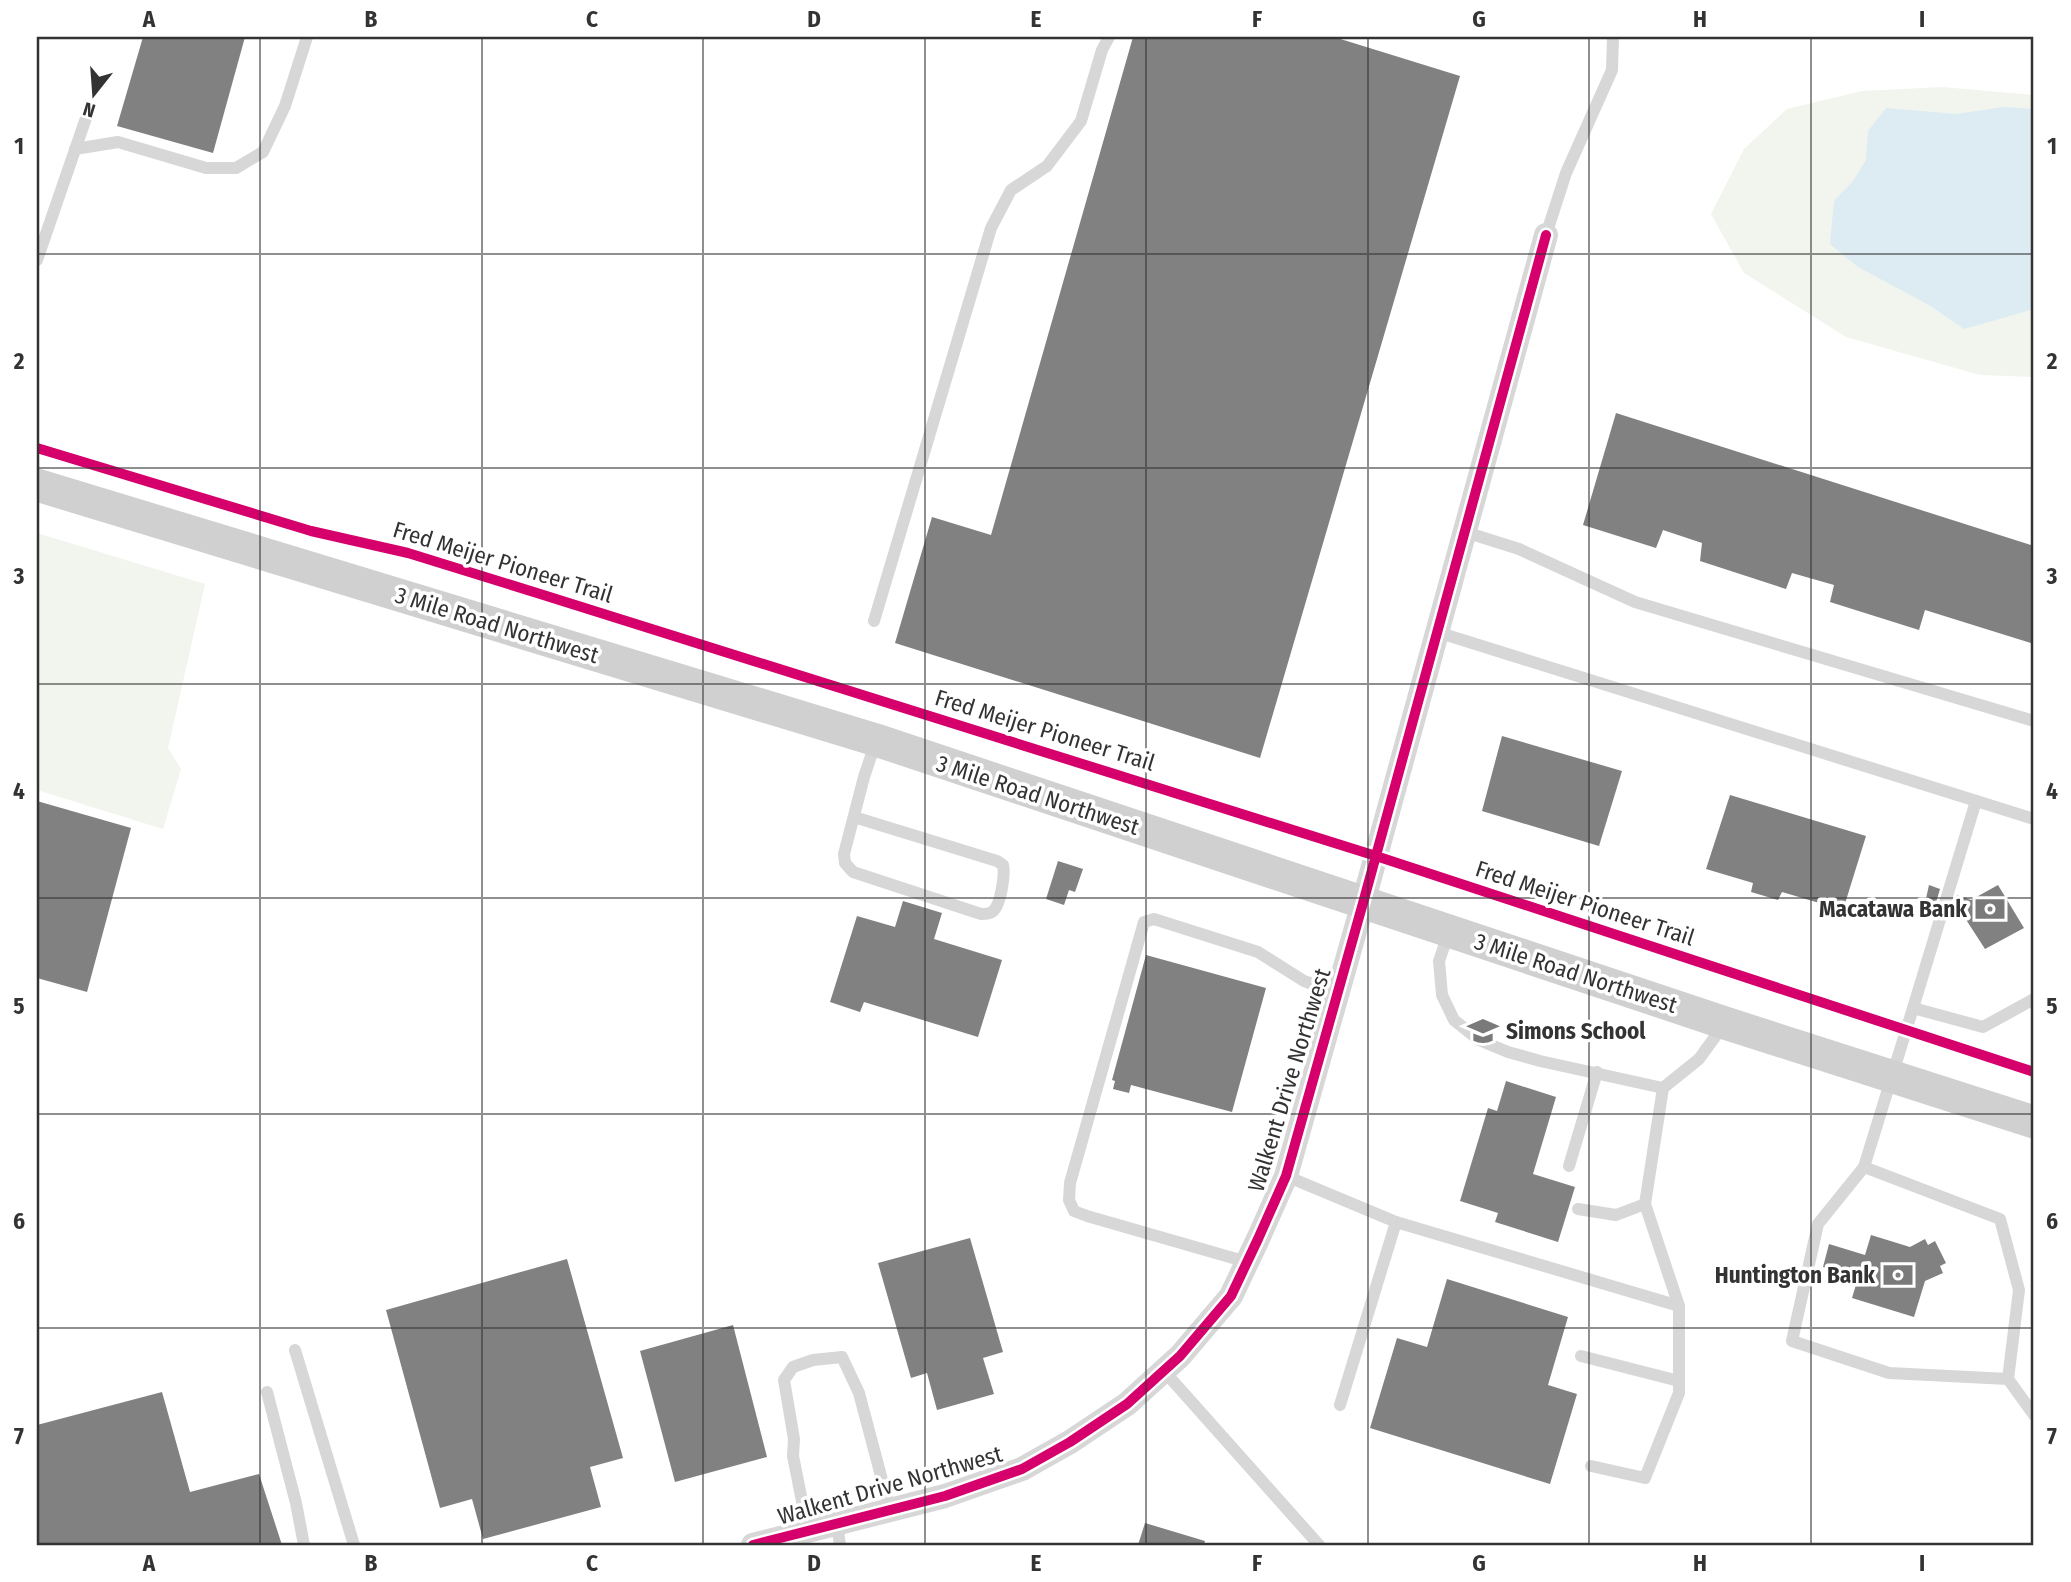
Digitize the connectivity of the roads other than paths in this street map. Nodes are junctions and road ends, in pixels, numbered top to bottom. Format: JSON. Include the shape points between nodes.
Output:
{"nodes":[{"id":1,"x":307,"y":37,"type":"edge"},
{"id":2,"x":1109,"y":37,"type":"edge"},
{"id":3,"x":1613,"y":37,"type":"edge"},
{"id":4,"x":86,"y":118,"type":"dead end"},
{"id":5,"x":75,"y":149,"type":"junction"},
{"id":6,"x":1546,"y":235,"type":"joint"},
{"id":7,"x":37,"y":260,"type":"edge"},
{"id":8,"x":37,"y":485,"type":"edge"},
{"id":9,"x":1465,"y":532,"type":"junction"},
{"id":10,"x":874,"y":621,"type":"dead end"},
{"id":11,"x":1437,"y":632,"type":"junction"},
{"id":12,"x":2034,"y":721,"type":"edge"},
{"id":13,"x":876,"y":740,"type":"junction"},
{"id":14,"x":1976,"y":801,"type":"junction"},
{"id":15,"x":854,"y":817,"type":"junction"},
{"id":16,"x":2034,"y":819,"type":"edge"},
{"id":17,"x":1363,"y":903,"type":"junction"},
{"id":18,"x":1450,"y":931,"type":"junction"},
{"id":19,"x":1338,"y":993,"type":"junction"},
{"id":20,"x":2034,"y":999,"type":"edge"},
{"id":21,"x":1913,"y":1008,"type":"junction"},
{"id":22,"x":1725,"y":1023,"type":"junction"},
{"id":23,"x":1597,"y":1072,"type":"junction"},
{"id":24,"x":1892,"y":1077,"type":"junction"},
{"id":25,"x":1663,"y":1088,"type":"junction"},
{"id":26,"x":2034,"y":1122,"type":"edge"},
{"id":27,"x":1569,"y":1166,"type":"dead end"},
{"id":28,"x":1864,"y":1167,"type":"junction"},
{"id":29,"x":1286,"y":1176,"type":"junction"},
{"id":30,"x":1645,"y":1204,"type":"junction"},
{"id":31,"x":1578,"y":1209,"type":"dead end"},
{"id":32,"x":1396,"y":1222,"type":"junction"},
{"id":33,"x":1248,"y":1262,"type":"junction"},
{"id":34,"x":1679,"y":1306,"type":"junction"},
{"id":35,"x":295,"y":1350,"type":"dead end"},
{"id":36,"x":1581,"y":1356,"type":"dead end"},
{"id":37,"x":1164,"y":1371,"type":"junction"},
{"id":38,"x":2008,"y":1379,"type":"junction"},
{"id":39,"x":1679,"y":1381,"type":"junction"},
{"id":40,"x":267,"y":1392,"type":"dead end"},
{"id":41,"x":1340,"y":1405,"type":"dead end"},
{"id":42,"x":2034,"y":1415,"type":"edge"},
{"id":43,"x":1591,"y":1466,"type":"dead end"},
{"id":44,"x":890,"y":1510,"type":"junction"},
{"id":45,"x":808,"y":1531,"type":"junction"},
{"id":46,"x":839,"y":1534,"type":"edge"},
{"id":47,"x":304,"y":1545,"type":"edge"},
{"id":48,"x":354,"y":1545,"type":"edge"},
{"id":49,"x":753,"y":1545,"type":"edge"},
{"id":50,"x":1319,"y":1545,"type":"edge"}],
"edges":[{"from":1,"to":5,"type":"lane","via":[[285,106],[262,152],[236,168],[206,168],[118,142]]},
{"from":2,"to":10,"type":"lane","via":[[1081,121],[1047,166],[1011,190],[991,228]]},
{"from":3,"to":6,"type":"lane","via":[[1612,70],[1566,173]]},
{"from":4,"to":5,"type":"lane"},
{"from":5,"to":7,"type":"lane"},
{"from":6,"to":9,"type":"street","name":"Walkent Drive Northwest"},
{"from":8,"to":13,"type":"main road","name":"3 Mile Road Northwest"},
{"from":9,"to":11,"type":"street","name":"Walkent Drive Northwest"},
{"from":9,"to":12,"type":"lane","via":[[1519,549],[1635,601]]},
{"from":11,"to":14,"type":"lane"},
{"from":11,"to":17,"type":"street","name":"Walkent Drive Northwest"},
{"from":13,"to":15,"type":"lane"},
{"from":13,"to":17,"type":"main road","name":"3 Mile Road Northwest"},
{"from":14,"to":16,"type":"lane"},
{"from":14,"to":21,"type":"lane"},
{"from":15,"to":15,"type":"lane","via":[[844,853],[853,872],[981,914],[991,913],[997,906],[1005,872],[997,861]]},
{"from":17,"to":18,"type":"main road","name":"3 Mile Road Northwest"},
{"from":17,"to":19,"type":"street","name":"Walkent Drive Northwest"},
{"from":18,"to":22,"type":"main road","name":"3 Mile Road Northwest"},
{"from":18,"to":23,"type":"lane","via":[[1439,974],[1442,995],[1454,1020],[1479,1040],[1508,1052]]},
{"from":19,"to":29,"type":"street","name":"Walkent Drive Northwest"},
{"from":19,"to":33,"type":"lane","via":[[1304,981],[1258,952],[1154,919],[1144,922],[1070,1182],[1069,1200],[1074,1211],[1087,1216]]},
{"from":20,"to":21,"type":"lane","via":[[1983,1027]]},
{"from":21,"to":24,"type":"lane"},
{"from":22,"to":24,"type":"main road","name":"3 Mile Road Northwest"},
{"from":22,"to":25,"type":"lane","via":[[1699,1059]]},
{"from":23,"to":25,"type":"lane"},
{"from":23,"to":27,"type":"lane"},
{"from":24,"to":26,"type":"main road","name":"3 Mile Road Northwest"},
{"from":24,"to":28,"type":"lane"},
{"from":25,"to":30,"type":"lane"},
{"from":28,"to":38,"type":"lane","via":[[2000,1219],[2019,1290]]},
{"from":28,"to":38,"type":"lane","via":[[1818,1224],[1792,1341],[1889,1373]]},
{"from":29,"to":32,"type":"lane"},
{"from":29,"to":33,"type":"street","name":"Walkent Drive Northwest"},
{"from":30,"to":31,"type":"lane","via":[[1616,1215]]},
{"from":30,"to":34,"type":"lane"},
{"from":32,"to":34,"type":"lane"},
{"from":32,"to":41,"type":"lane"},
{"from":33,"to":37,"type":"street","name":"Walkent Drive Northwest","via":[[1231,1296]]},
{"from":34,"to":39,"type":"lane"},
{"from":35,"to":48,"type":"lane"},
{"from":36,"to":39,"type":"lane"},
{"from":37,"to":44,"type":"street","name":"Walkent Drive Northwest","via":[[1128,1404],[1022,1469]]},
{"from":37,"to":50,"type":"lane"},
{"from":38,"to":42,"type":"lane"},
{"from":39,"to":43,"type":"lane","via":[[1679,1393],[1645,1478]]},
{"from":40,"to":47,"type":"lane"},
{"from":44,"to":45,"type":"lane","via":[[859,1393],[842,1357],[813,1360],[793,1367],[785,1380]]},
{"from":44,"to":46,"type":"street","name":"Walkent Drive Northwest"},
{"from":45,"to":46,"type":"street","name":"Walkent Drive Northwest"},
{"from":45,"to":49,"type":"street","name":"Walkent Drive Northwest"}]}
